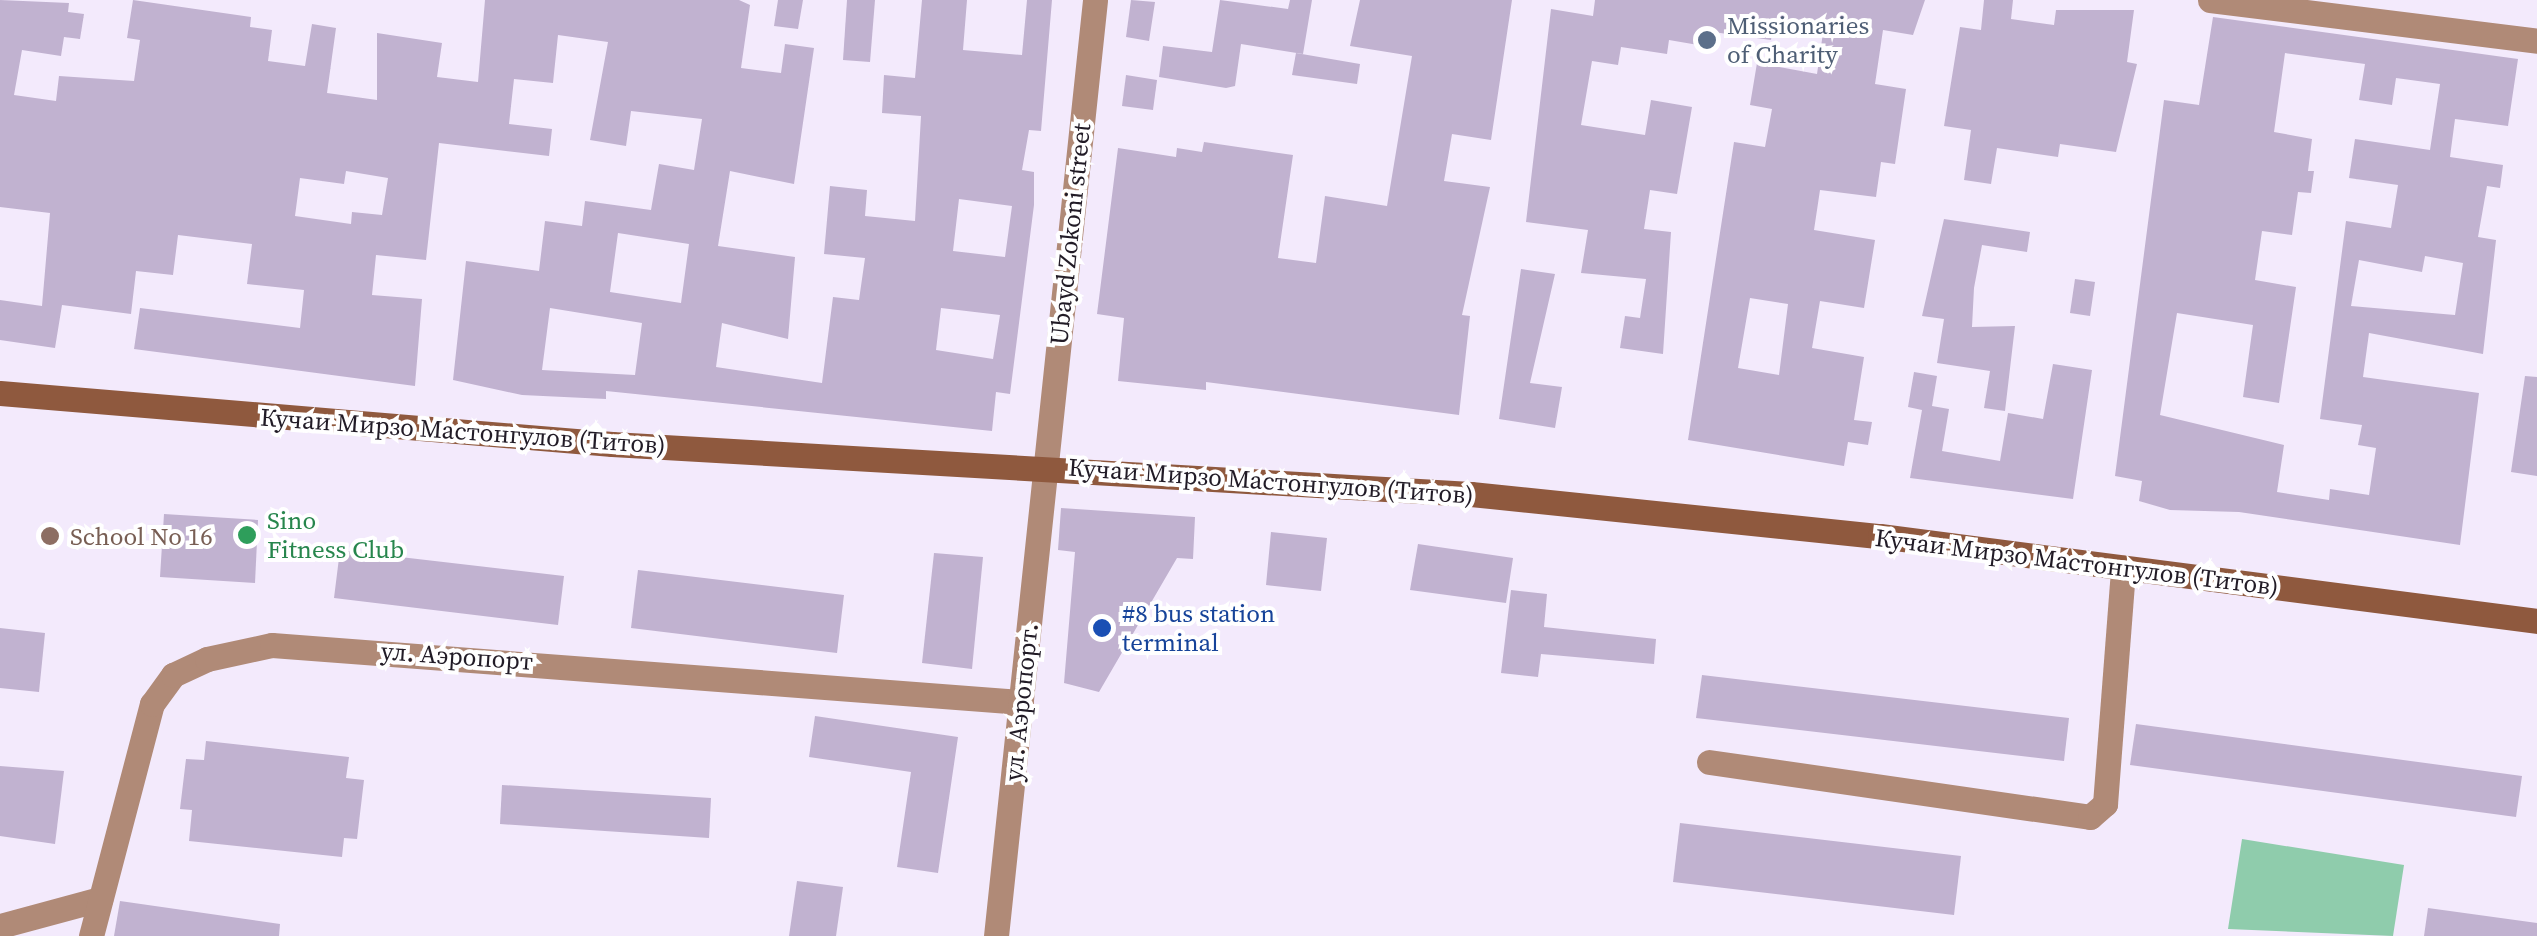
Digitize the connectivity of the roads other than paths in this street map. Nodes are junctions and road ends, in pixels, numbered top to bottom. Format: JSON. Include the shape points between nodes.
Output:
{"nodes":[{"id":1,"x":1095,"y":0,"type":"edge"},
{"id":2,"x":2210,"y":0,"type":"edge"},
{"id":3,"x":2537,"y":41,"type":"edge"},
{"id":4,"x":0,"y":392,"type":"edge"},
{"id":5,"x":1045,"y":467,"type":"junction"},
{"id":6,"x":2122,"y":568,"type":"junction"},
{"id":7,"x":2537,"y":622,"type":"edge"},
{"id":8,"x":1022,"y":702,"type":"junction"},
{"id":9,"x":1709,"y":762,"type":"dead end"},
{"id":10,"x":100,"y":899,"type":"junction"},
{"id":11,"x":0,"y":926,"type":"edge"},
{"id":12,"x":91,"y":936,"type":"edge"},
{"id":13,"x":996,"y":936,"type":"edge"}],
"edges":[{"from":1,"to":5,"type":"street","name":"Ubayd Zokoni street"},
{"from":2,"to":3,"type":"street"},
{"from":4,"to":5,"type":"street","name":"Кучаи Мирзо Мастонгулов (Титов)","via":[[428,431]]},
{"from":5,"to":6,"type":"street","name":"Кучаи Мирзо Мастонгулов (Титов)","via":[[1472,494]]},
{"from":5,"to":8,"type":"street","name":"ул. Аэропорт."},
{"from":6,"to":7,"type":"street","name":"Кучаи Мирзо Мастонгулов (Титов)"},
{"from":6,"to":9,"type":"street","via":[[2104,804],[2090,817]]},
{"from":8,"to":10,"type":"street","name":"ул. Аэропорт","via":[[272,644],[173,675],[152,704]]},
{"from":8,"to":13,"type":"street","name":"ул. Аэропорт."},
{"from":10,"to":11,"type":"street"},
{"from":10,"to":12,"type":"street","name":"ул. Аэропорт"}]}
